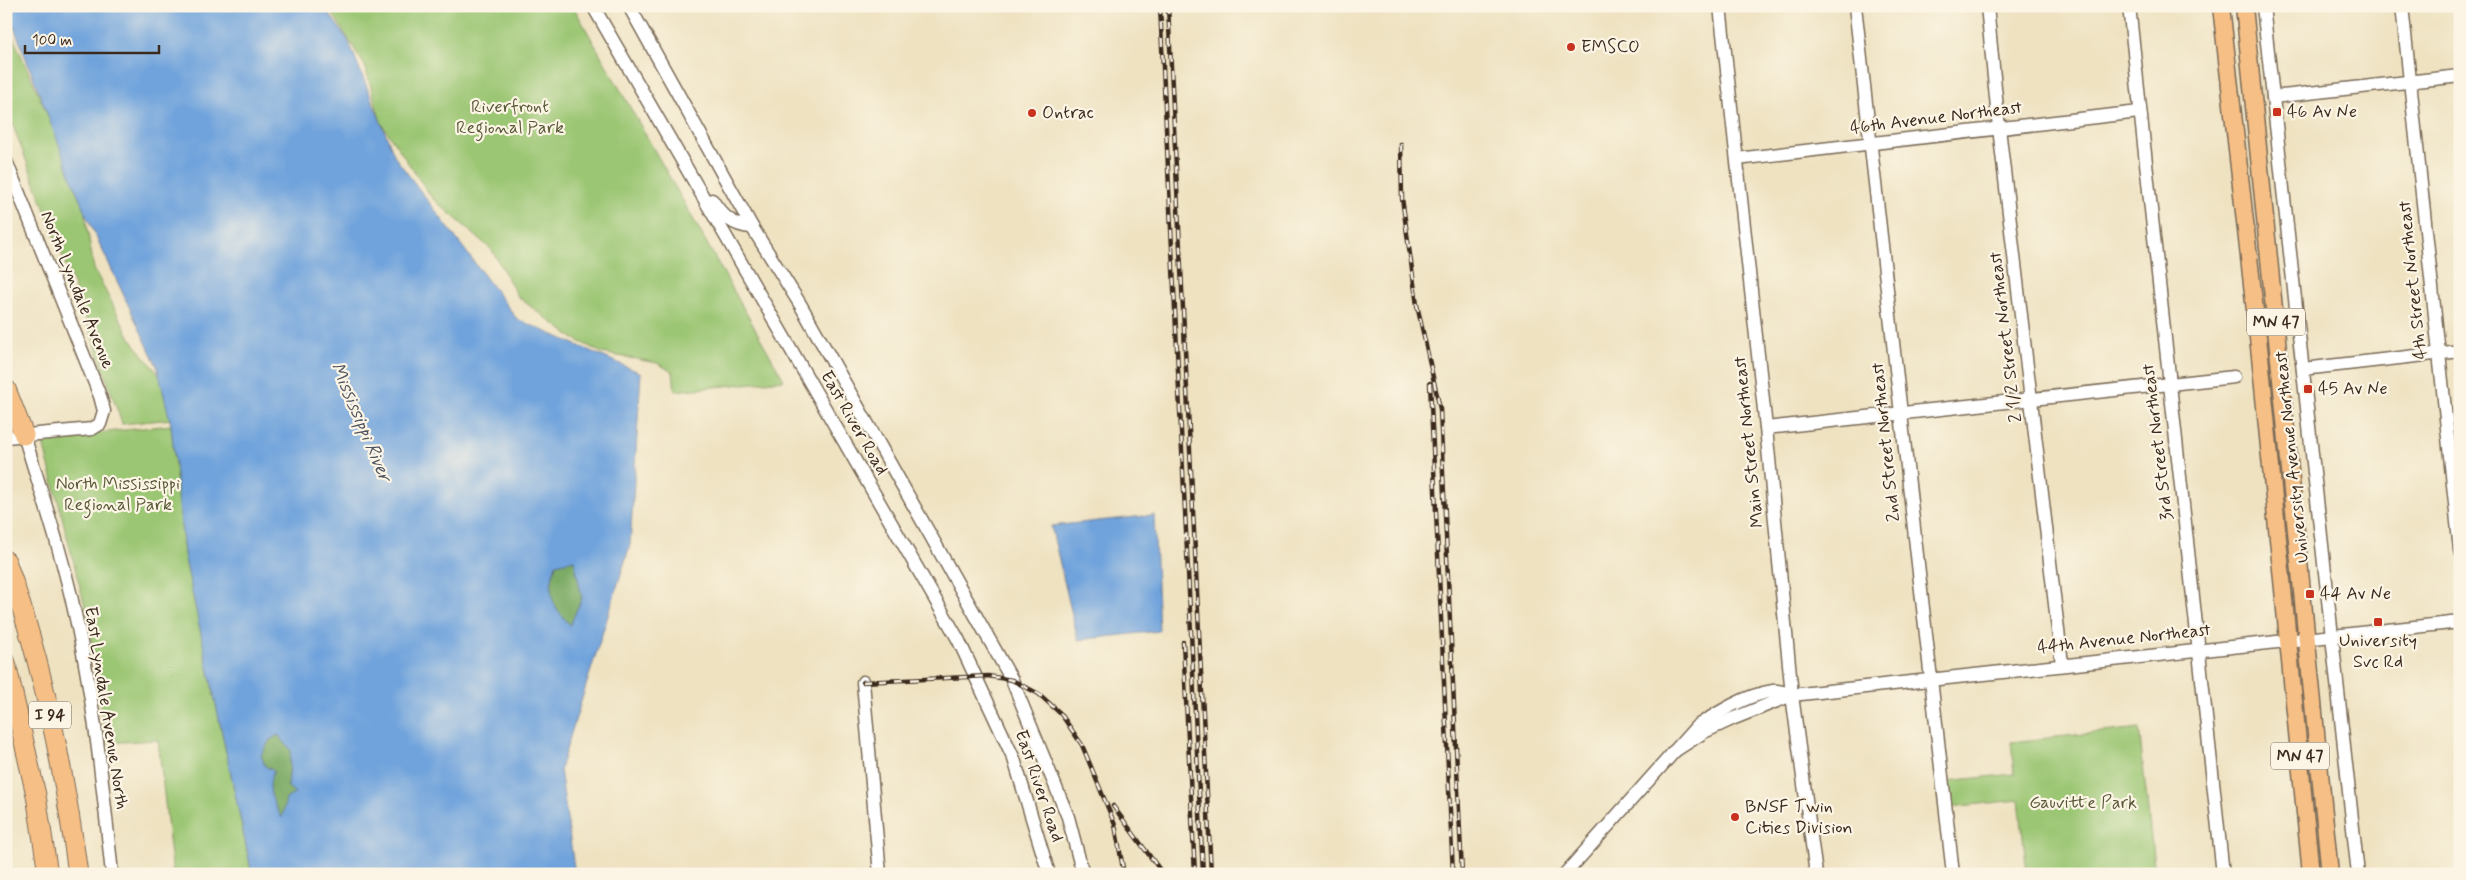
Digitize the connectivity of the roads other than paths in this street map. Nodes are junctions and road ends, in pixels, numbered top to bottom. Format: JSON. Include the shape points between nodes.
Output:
{"nodes":[{"id":1,"x":593,"y":6,"type":"edge"},
{"id":2,"x":628,"y":6,"type":"edge"},
{"id":3,"x":1720,"y":6,"type":"edge"},
{"id":4,"x":1855,"y":6,"type":"edge"},
{"id":5,"x":1987,"y":6,"type":"edge"},
{"id":6,"x":2129,"y":6,"type":"edge"},
{"id":7,"x":2220,"y":6,"type":"edge"},
{"id":8,"x":2244,"y":6,"type":"edge"},
{"id":9,"x":2264,"y":6,"type":"edge"},
{"id":10,"x":2402,"y":6,"type":"edge"},
{"id":11,"x":2460,"y":76,"type":"edge"},
{"id":12,"x":2410,"y":81,"type":"junction"},
{"id":13,"x":2273,"y":97,"type":"junction"},
{"id":14,"x":2139,"y":112,"type":"junction"},
{"id":15,"x":1999,"y":128,"type":"junction"},
{"id":16,"x":1870,"y":143,"type":"junction"},
{"id":17,"x":1737,"y":158,"type":"junction"},
{"id":18,"x":6,"y":161,"type":"edge"},
{"id":19,"x":685,"y":166,"type":"junction"},
{"id":20,"x":752,"y":227,"type":"junction"},
{"id":21,"x":2460,"y":351,"type":"edge"},
{"id":22,"x":2439,"y":354,"type":"junction"},
{"id":23,"x":2303,"y":369,"type":"junction"},
{"id":24,"x":2234,"y":377,"type":"dead end"},
{"id":25,"x":2168,"y":384,"type":"junction"},
{"id":26,"x":6,"y":389,"type":"edge"},
{"id":27,"x":2031,"y":400,"type":"junction"},
{"id":28,"x":1900,"y":414,"type":"junction"},
{"id":29,"x":1766,"y":428,"type":"junction"},
{"id":30,"x":15,"y":436,"type":"edge"},
{"id":31,"x":2460,"y":550,"type":"edge"},
{"id":32,"x":6,"y":561,"type":"edge"},
{"id":33,"x":2460,"y":622,"type":"edge"},
{"id":34,"x":2331,"y":634,"type":"junction"},
{"id":35,"x":2307,"y":637,"type":"junction"},
{"id":36,"x":2289,"y":639,"type":"junction"},
{"id":37,"x":2200,"y":648,"type":"junction"},
{"id":38,"x":6,"y":663,"type":"edge"},
{"id":39,"x":2062,"y":664,"type":"junction"},
{"id":40,"x":1931,"y":678,"type":"junction"},
{"id":41,"x":863,"y":682,"type":"dead end"},
{"id":42,"x":1792,"y":695,"type":"junction"},
{"id":43,"x":48,"y":874,"type":"edge"},
{"id":44,"x":78,"y":874,"type":"edge"},
{"id":45,"x":112,"y":874,"type":"edge"},
{"id":46,"x":880,"y":874,"type":"edge"},
{"id":47,"x":1049,"y":874,"type":"edge"},
{"id":48,"x":1083,"y":874,"type":"edge"},
{"id":49,"x":1565,"y":874,"type":"edge"},
{"id":50,"x":1816,"y":874,"type":"edge"},
{"id":51,"x":1953,"y":874,"type":"edge"},
{"id":52,"x":2223,"y":874,"type":"edge"},
{"id":53,"x":2312,"y":874,"type":"edge"},
{"id":54,"x":2330,"y":874,"type":"edge"},
{"id":55,"x":2358,"y":874,"type":"edge"}],
"edges":[{"from":1,"to":19,"type":"street","name":"East River Road"},
{"from":2,"to":20,"type":"street","name":"East River Road"},
{"from":3,"to":17,"type":"street","name":"Main Street Northeast"},
{"from":4,"to":16,"type":"street","name":"2nd Street Northeast"},
{"from":5,"to":15,"type":"street","name":"2 1/2 Street Northeast"},
{"from":6,"to":14,"type":"street","name":"3rd Street Northeast"},
{"from":7,"to":36,"type":"main road","name":"University Avenue Northeast","number":"MN 47"},
{"from":8,"to":35,"type":"main road","name":"University Avenue Northeast","number":"MN 47"},
{"from":9,"to":13,"type":"street","name":"University Avenue Northeast"},
{"from":10,"to":12,"type":"street","name":"4th Street Northeast"},
{"from":11,"to":12,"type":"street"},
{"from":12,"to":13,"type":"street"},
{"from":12,"to":22,"type":"street","name":"4th Street Northeast"},
{"from":13,"to":23,"type":"street","name":"University Avenue Northeast"},
{"from":14,"to":15,"type":"street","name":"46th Avenue Northeast"},
{"from":14,"to":25,"type":"street","name":"3rd Street Northeast"},
{"from":15,"to":16,"type":"street","name":"46th Avenue Northeast"},
{"from":15,"to":27,"type":"street","name":"2 1/2 Street Northeast"},
{"from":16,"to":17,"type":"street","name":"46th Avenue Northeast"},
{"from":16,"to":28,"type":"street","name":"2nd Street Northeast"},
{"from":17,"to":29,"type":"street","name":"Main Street Northeast"},
{"from":18,"to":30,"type":"street","name":"North Lyndale Avenue","via":[[100,396],[103,416],[100,424],[92,429]]},
{"from":19,"to":20,"type":"street","via":[[700,178],[727,219],[739,226]]},
{"from":19,"to":47,"type":"street","name":"East River Road","via":[[958,639],[1014,759]]},
{"from":20,"to":48,"type":"street","name":"East River Road","via":[[800,304],[1012,680],[1068,817]]},
{"from":21,"to":22,"type":"street"},
{"from":22,"to":23,"type":"street"},
{"from":22,"to":31,"type":"street","name":"4th Street Northeast"},
{"from":23,"to":34,"type":"street","name":"University Avenue Northeast"},
{"from":24,"to":25,"type":"street"},
{"from":25,"to":27,"type":"street"},
{"from":25,"to":37,"type":"street","name":"3rd Street Northeast"},
{"from":26,"to":30,"type":"highway"},
{"from":27,"to":28,"type":"street"},
{"from":27,"to":39,"type":"street","name":"2 1/2 Street Northeast"},
{"from":28,"to":29,"type":"street"},
{"from":28,"to":40,"type":"street","name":"2nd Street Northeast"},
{"from":29,"to":42,"type":"street","name":"Main Street Northeast"},
{"from":30,"to":45,"type":"street","name":"East Lyndale Avenue North","via":[[56,540],[79,633]]},
{"from":32,"to":44,"type":"highway","number":"I 94","via":[[47,702]]},
{"from":33,"to":34,"type":"street","name":"44th Avenue Northeast"},
{"from":34,"to":35,"type":"street","name":"44th Avenue Northeast"},
{"from":34,"to":55,"type":"street","name":"University Avenue Northeast"},
{"from":35,"to":36,"type":"street","name":"44th Avenue Northeast"},
{"from":35,"to":54,"type":"main road","name":"University Avenue Northeast","number":"MN 47"},
{"from":36,"to":37,"type":"street","name":"44th Avenue Northeast"},
{"from":36,"to":53,"type":"main road","name":"University Avenue Northeast","number":"MN 47"},
{"from":37,"to":39,"type":"street","name":"44th Avenue Northeast"},
{"from":37,"to":52,"type":"street","name":"3rd Street Northeast"},
{"from":38,"to":43,"type":"highway","number":"I 94","via":[[36,795]]},
{"from":39,"to":40,"type":"street","name":"44th Avenue Northeast"},
{"from":40,"to":42,"type":"street","name":"44th Avenue Northeast"},
{"from":40,"to":51,"type":"street","name":"2nd Street Northeast"},
{"from":41,"to":46,"type":"street"},
{"from":42,"to":49,"type":"street","name":"44th Avenue Northeast","via":[[1732,719],[1673,752]]},
{"from":42,"to":50,"type":"street","name":"Main Street Northeast"}]}
